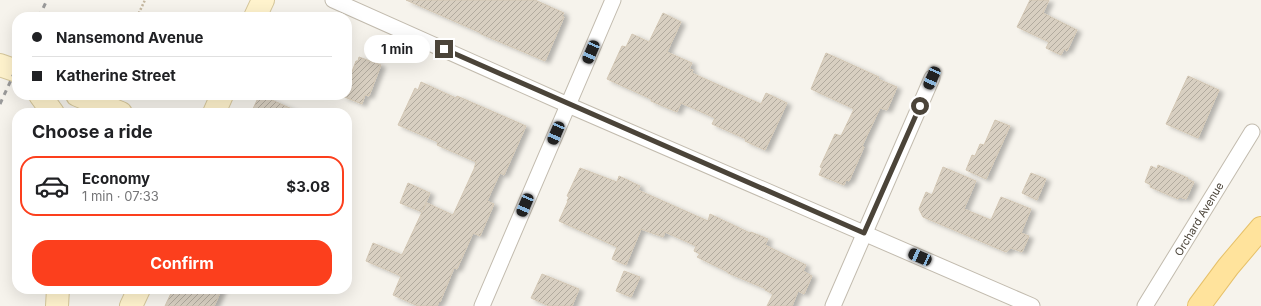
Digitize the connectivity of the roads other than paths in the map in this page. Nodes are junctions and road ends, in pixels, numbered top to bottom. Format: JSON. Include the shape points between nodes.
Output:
{"nodes":[{"id":1,"x":262,"y":0,"type":"edge"},
{"id":2,"x":333,"y":0,"type":"edge"},
{"id":3,"x":614,"y":0,"type":"edge"},
{"id":4,"x":257,"y":12,"type":"edge"},
{"id":5,"x":932,"y":78,"type":"dead end"},
{"id":6,"x":89,"y":100,"type":"edge"},
{"id":7,"x":568,"y":104,"type":"junction"},
{"id":8,"x":109,"y":108,"type":"edge"},
{"id":9,"x":1252,"y":132,"type":"dead end"},
{"id":10,"x":1261,"y":228,"type":"edge"},
{"id":11,"x":864,"y":233,"type":"junction"},
{"id":12,"x":58,"y":294,"type":"edge"},
{"id":13,"x":136,"y":294,"type":"edge"},
{"id":14,"x":57,"y":306,"type":"edge"},
{"id":15,"x":131,"y":306,"type":"edge"},
{"id":16,"x":482,"y":306,"type":"edge"},
{"id":17,"x":833,"y":306,"type":"edge"},
{"id":18,"x":1032,"y":306,"type":"edge"},
{"id":19,"x":1145,"y":306,"type":"edge"},
{"id":20,"x":1199,"y":306,"type":"edge"}],
"edges":[{"from":1,"to":4,"type":"street"},
{"from":2,"to":7,"type":"street"},
{"from":3,"to":7,"type":"street"},
{"from":5,"to":11,"type":"street"},
{"from":6,"to":8,"type":"street"},
{"from":7,"to":11,"type":"street"},
{"from":7,"to":16,"type":"street"},
{"from":9,"to":19,"type":"street","name":"Orchard Avenue"},
{"from":10,"to":20,"type":"main road","via":[[1228,266]]},
{"from":11,"to":17,"type":"street"},
{"from":11,"to":18,"type":"street"},
{"from":12,"to":14,"type":"street"},
{"from":13,"to":15,"type":"street"}]}
